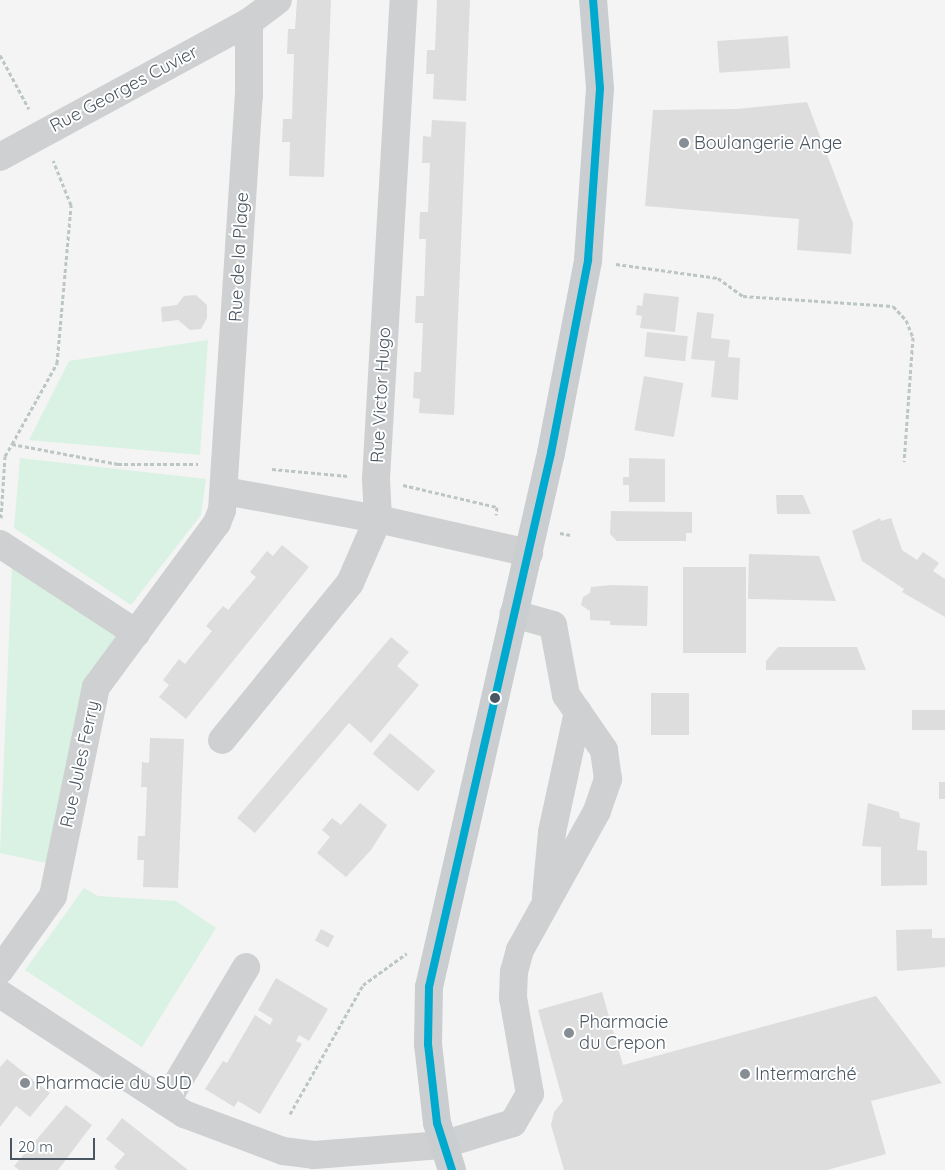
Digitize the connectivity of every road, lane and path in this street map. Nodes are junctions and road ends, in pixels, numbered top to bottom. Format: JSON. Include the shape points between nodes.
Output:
{"nodes":[{"id":1,"x":278,"y":0,"type":"edge"},
{"id":2,"x":404,"y":0,"type":"edge"},
{"id":3,"x":593,"y":0,"type":"edge"},
{"id":4,"x":249,"y":22,"type":"junction"},
{"id":5,"x":0,"y":55,"type":"edge"},
{"id":6,"x":42,"y":134,"type":"junction"},
{"id":7,"x":0,"y":157,"type":"edge"},
{"id":8,"x":588,"y":260,"type":"junction"},
{"id":9,"x":12,"y":444,"type":"junction"},
{"id":10,"x":904,"y":462,"type":"dead end"},
{"id":11,"x":224,"y":464,"type":"junction"},
{"id":12,"x":376,"y":479,"type":"junction"},
{"id":13,"x":226,"y":491,"type":"junction"},
{"id":14,"x":495,"y":515,"type":"dead end"},
{"id":15,"x":378,"y":519,"type":"junction"},
{"id":16,"x":0,"y":534,"type":"edge"},
{"id":17,"x":528,"y":553,"type":"junction"},
{"id":18,"x":514,"y":614,"type":"junction"},
{"id":19,"x":136,"y":633,"type":"junction"},
{"id":20,"x":578,"y":712,"type":"junction"},
{"id":21,"x":222,"y":740,"type":"dead end"},
{"id":22,"x":546,"y":905,"type":"junction"},
{"id":23,"x":407,"y":953,"type":"dead end"},
{"id":24,"x":246,"y":967,"type":"dead end"},
{"id":25,"x":0,"y":970,"type":"edge"},
{"id":26,"x":0,"y":994,"type":"edge"},
{"id":27,"x":166,"y":1102,"type":"junction"},
{"id":28,"x":290,"y":1114,"type":"dead end"},
{"id":29,"x":442,"y":1145,"type":"junction"},
{"id":30,"x":452,"y":1170,"type":"edge"}],
"edges":[{"from":1,"to":4,"type":"street"},
{"from":2,"to":12,"type":"street","name":"Rue Victor Hugo"},
{"from":3,"to":8,"type":"main road","via":[[600,88]]},
{"from":4,"to":6,"type":"street","name":"Rue Georges Cuvier"},
{"from":4,"to":11,"type":"street","name":"Rue de la Plage","via":[[249,95]]},
{"from":5,"to":6,"type":"path"},
{"from":6,"to":7,"type":"street","name":"Rue Georges Cuvier"},
{"from":6,"to":9,"type":"path","via":[[71,205],[57,364]]},
{"from":8,"to":10,"type":"path","via":[[718,278],[743,296],[893,306],[906,320],[913,337]]},
{"from":8,"to":17,"type":"main road","via":[[552,453]]},
{"from":9,"to":11,"type":"path","via":[[118,464]]},
{"from":9,"to":16,"type":"path","via":[[5,456]]},
{"from":11,"to":12,"type":"path"},
{"from":11,"to":13,"type":"street","name":"Rue de la Plage"},
{"from":12,"to":14,"type":"path","via":[[497,506]]},
{"from":12,"to":15,"type":"street","name":"Rue Victor Hugo"},
{"from":13,"to":15,"type":"street"},
{"from":13,"to":19,"type":"street","name":"Rue Jules Ferry","via":[[217,524]]},
{"from":15,"to":17,"type":"street"},
{"from":15,"to":21,"type":"street","name":"Rue Victor Hugo","via":[[350,583]]},
{"from":16,"to":19,"type":"street"},
{"from":17,"to":18,"type":"main road"},
{"from":18,"to":20,"type":"street","via":[[553,625],[566,695]]},
{"from":18,"to":29,"type":"main road","via":[[429,987],[428,1044]]},
{"from":19,"to":25,"type":"street","name":"Rue Jules Ferry","via":[[96,687],[53,896]]},
{"from":20,"to":22,"type":"street","via":[[552,832]]},
{"from":20,"to":22,"type":"street","via":[[604,750],[608,780],[597,811]]},
{"from":22,"to":29,"type":"street","via":[[520,950],[514,972],[513,998],[530,1094],[524,1110],[513,1123],[503,1128]]},
{"from":23,"to":28,"type":"path","via":[[363,985]]},
{"from":24,"to":27,"type":"street"},
{"from":26,"to":27,"type":"street"},
{"from":27,"to":29,"type":"street","via":[[184,1114],[283,1151],[314,1155]]},
{"from":29,"to":30,"type":"main road"}]}
